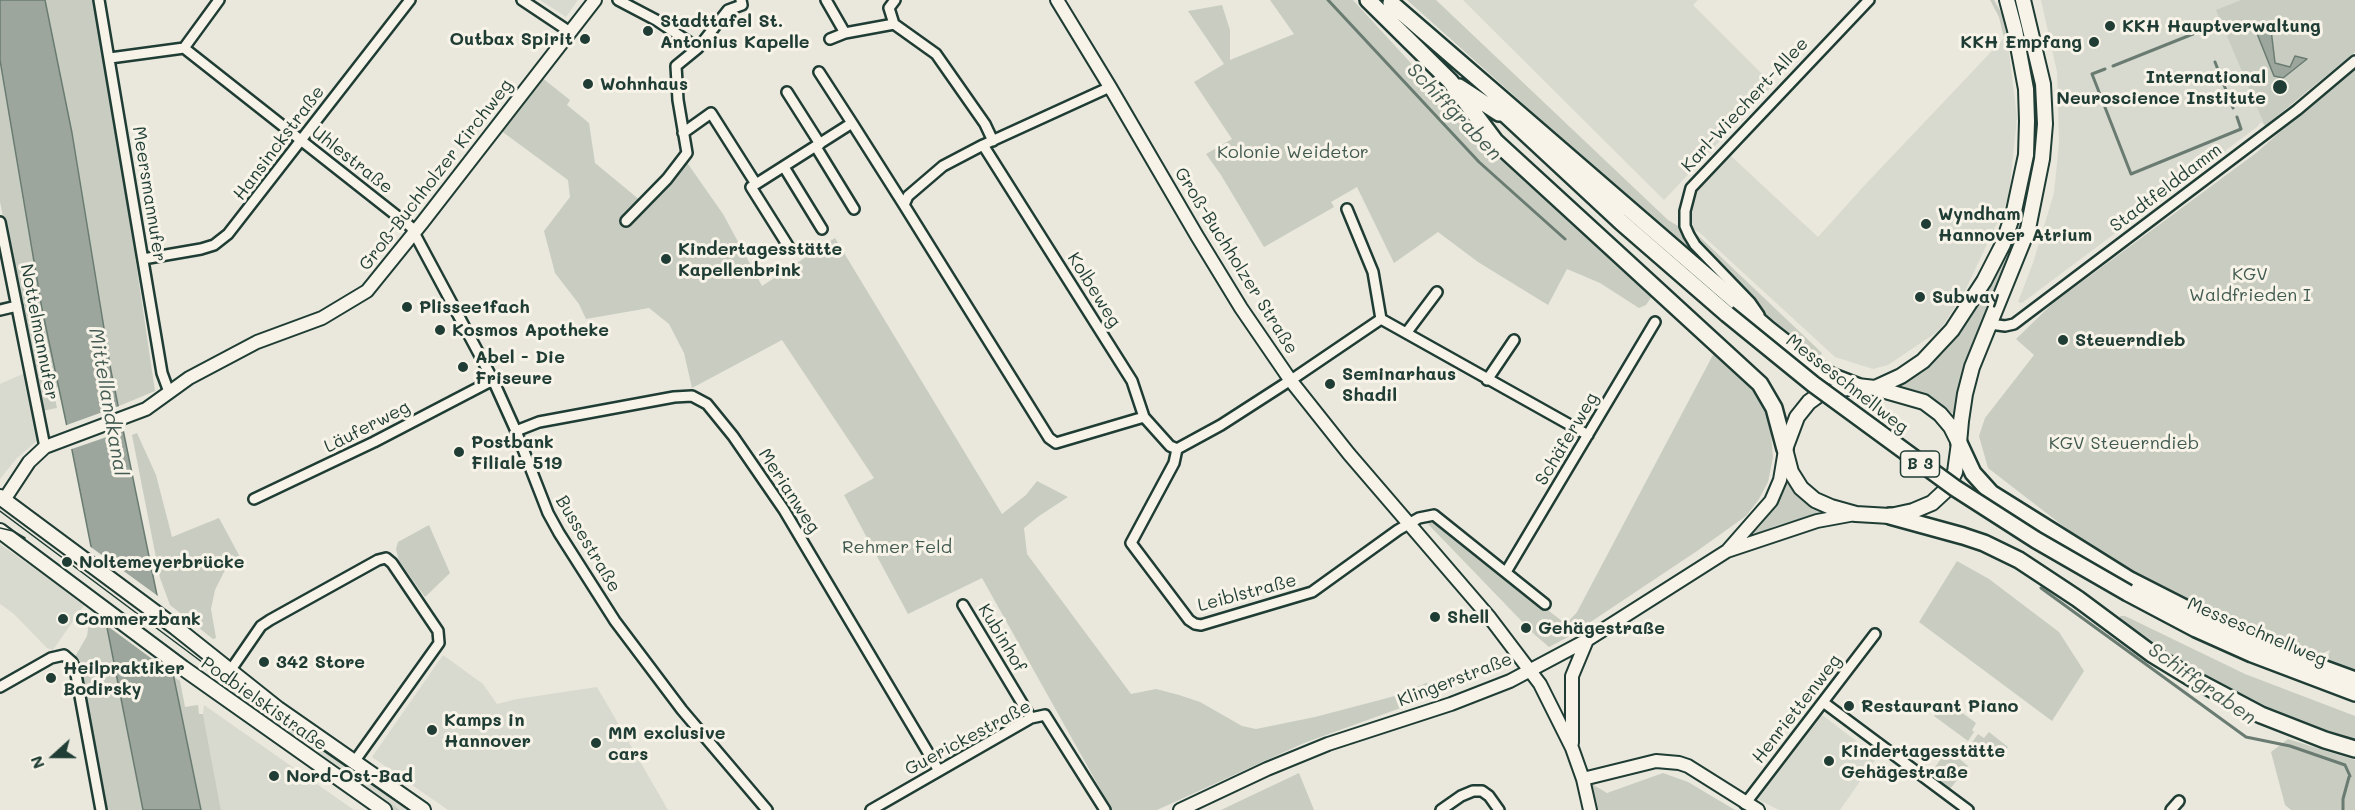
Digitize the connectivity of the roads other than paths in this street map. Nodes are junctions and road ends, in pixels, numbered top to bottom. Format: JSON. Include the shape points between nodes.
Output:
{"nodes":[{"id":1,"x":99,"y":0,"type":"edge"},
{"id":2,"x":219,"y":0,"type":"edge"},
{"id":3,"x":410,"y":0,"type":"edge"},
{"id":4,"x":522,"y":0,"type":"edge"},
{"id":5,"x":595,"y":0,"type":"edge"},
{"id":6,"x":618,"y":0,"type":"edge"},
{"id":7,"x":741,"y":0,"type":"edge"},
{"id":8,"x":826,"y":0,"type":"edge"},
{"id":9,"x":895,"y":0,"type":"edge"},
{"id":10,"x":1057,"y":0,"type":"edge"},
{"id":11,"x":1368,"y":0,"type":"edge"},
{"id":12,"x":1869,"y":0,"type":"edge"},
{"id":13,"x":2007,"y":0,"type":"edge"},
{"id":14,"x":2023,"y":0,"type":"edge"},
{"id":15,"x":1389,"y":2,"type":"edge"},
{"id":16,"x":894,"y":24,"type":"junction"},
{"id":17,"x":570,"y":32,"type":"junction"},
{"id":18,"x":845,"y":33,"type":"junction"},
{"id":19,"x":830,"y":39,"type":"dead end"},
{"id":20,"x":184,"y":48,"type":"junction"},
{"id":21,"x":698,"y":48,"type":"junction"},
{"id":22,"x":110,"y":58,"type":"junction"},
{"id":23,"x":2355,"y":62,"type":"edge"},
{"id":24,"x":819,"y":72,"type":"dead end"},
{"id":25,"x":1450,"y":81,"type":"junction"},
{"id":26,"x":1110,"y":87,"type":"junction"},
{"id":27,"x":787,"y":92,"type":"dead end"},
{"id":28,"x":1511,"y":121,"type":"junction"},
{"id":29,"x":852,"y":123,"type":"junction"},
{"id":30,"x":683,"y":133,"type":"junction"},
{"id":31,"x":300,"y":141,"type":"junction"},
{"id":32,"x":993,"y":141,"type":"junction"},
{"id":33,"x":983,"y":145,"type":"junction"},
{"id":34,"x":818,"y":146,"type":"junction"},
{"id":35,"x":784,"y":167,"type":"junction"},
{"id":36,"x":756,"y":184,"type":"junction"},
{"id":37,"x":904,"y":205,"type":"junction"},
{"id":38,"x":854,"y":209,"type":"dead end"},
{"id":39,"x":1347,"y":209,"type":"dead end"},
{"id":40,"x":626,"y":221,"type":"dead end"},
{"id":41,"x":0,"y":222,"type":"edge"},
{"id":42,"x":822,"y":229,"type":"dead end"},
{"id":43,"x":415,"y":232,"type":"junction"},
{"id":44,"x":790,"y":249,"type":"dead end"},
{"id":45,"x":143,"y":259,"type":"junction"},
{"id":46,"x":1437,"y":292,"type":"dead end"},
{"id":47,"x":17,"y":306,"type":"junction"},
{"id":48,"x":0,"y":310,"type":"edge"},
{"id":49,"x":1381,"y":319,"type":"junction"},
{"id":50,"x":1655,"y":322,"type":"dead end"},
{"id":51,"x":1990,"y":324,"type":"junction"},
{"id":52,"x":1768,"y":329,"type":"junction"},
{"id":53,"x":1407,"y":332,"type":"junction"},
{"id":54,"x":1514,"y":340,"type":"dead end"},
{"id":55,"x":492,"y":380,"type":"junction"},
{"id":56,"x":1487,"y":380,"type":"junction"},
{"id":57,"x":1291,"y":381,"type":"junction"},
{"id":58,"x":1857,"y":386,"type":"junction"},
{"id":59,"x":1875,"y":388,"type":"junction"},
{"id":60,"x":169,"y":392,"type":"junction"},
{"id":61,"x":1144,"y":417,"type":"junction"},
{"id":62,"x":516,"y":431,"type":"junction"},
{"id":63,"x":1588,"y":435,"type":"junction"},
{"id":64,"x":1959,"y":443,"type":"junction"},
{"id":65,"x":45,"y":447,"type":"junction"},
{"id":66,"x":1177,"y":449,"type":"junction"},
{"id":67,"x":1785,"y":449,"type":"junction"},
{"id":68,"x":254,"y":499,"type":"dead end"},
{"id":69,"x":1,"y":500,"type":"edge"},
{"id":70,"x":1856,"y":514,"type":"junction"},
{"id":71,"x":1890,"y":516,"type":"junction"},
{"id":72,"x":1410,"y":523,"type":"junction"},
{"id":73,"x":0,"y":531,"type":"edge"},
{"id":74,"x":1727,"y":551,"type":"junction"},
{"id":75,"x":1506,"y":572,"type":"junction"},
{"id":76,"x":1545,"y":604,"type":"dead end"},
{"id":77,"x":963,"y":605,"type":"dead end"},
{"id":78,"x":1875,"y":634,"type":"dead end"},
{"id":79,"x":1587,"y":640,"type":"junction"},
{"id":80,"x":1530,"y":670,"type":"junction"},
{"id":81,"x":230,"y":671,"type":"junction"},
{"id":82,"x":2355,"y":680,"type":"edge"},
{"id":83,"x":0,"y":687,"type":"edge"},
{"id":84,"x":2355,"y":693,"type":"edge"},
{"id":85,"x":1823,"y":702,"type":"junction"},
{"id":86,"x":1031,"y":718,"type":"junction"},
{"id":87,"x":1572,"y":748,"type":"junction"},
{"id":88,"x":2355,"y":749,"type":"edge"},
{"id":89,"x":354,"y":762,"type":"junction"},
{"id":90,"x":939,"y":771,"type":"junction"},
{"id":91,"x":1583,"y":779,"type":"junction"},
{"id":92,"x":2179,"y":801,"type":"dead end"},
{"id":93,"x":1745,"y":804,"type":"junction"},
{"id":94,"x":100,"y":807,"type":"edge"},
{"id":95,"x":89,"y":810,"type":"edge"},
{"id":96,"x":384,"y":810,"type":"edge"},
{"id":97,"x":423,"y":810,"type":"edge"},
{"id":98,"x":767,"y":810,"type":"edge"},
{"id":99,"x":871,"y":810,"type":"edge"},
{"id":100,"x":1105,"y":810,"type":"edge"},
{"id":101,"x":1180,"y":810,"type":"edge"},
{"id":102,"x":1441,"y":810,"type":"edge"},
{"id":103,"x":1499,"y":810,"type":"edge"},
{"id":104,"x":1590,"y":810,"type":"edge"},
{"id":105,"x":1758,"y":810,"type":"edge"},
{"id":106,"x":1968,"y":810,"type":"edge"},
{"id":107,"x":2171,"y":810,"type":"edge"}],
"edges":[{"from":1,"to":22,"type":"street","name":"Meersmannufer"},
{"from":2,"to":20,"type":"street"},
{"from":3,"to":31,"type":"street","name":"Hansinckstraße"},
{"from":4,"to":17,"type":"street"},
{"from":5,"to":17,"type":"street","name":"Groß-Buchholzer Kirchweg"},
{"from":6,"to":21,"type":"street"},
{"from":7,"to":21,"type":"street","via":[[742,5],[728,10]]},
{"from":8,"to":18,"type":"street"},
{"from":9,"to":16,"type":"street","via":[[889,8]]},
{"from":10,"to":26,"type":"street","name":"Groß-Buchholzer Straße"},
{"from":11,"to":25,"type":"highway"},
{"from":12,"to":52,"type":"street","name":"Karl-Wiechert-Allee","via":[[1691,188],[1686,226],[1695,245],[1750,302]]},
{"from":13,"to":59,"type":"main road","via":[[2026,89],[2026,155],[2014,212],[1984,281],[1952,330],[1923,360]]},
{"from":14,"to":51,"type":"main road","via":[[2043,84],[2042,159],[2028,229]]},
{"from":15,"to":28,"type":"highway","name":"Messeschnellweg","number":"B 3"},
{"from":15,"to":52,"type":"highway"},
{"from":16,"to":18,"type":"street"},
{"from":16,"to":32,"type":"street","via":[[936,54],[986,124]]},
{"from":17,"to":43,"type":"street","name":"Groß-Buchholzer Kirchweg"},
{"from":18,"to":19,"type":"street"},
{"from":20,"to":22,"type":"street"},
{"from":20,"to":31,"type":"street","name":"Uhlestraße"},
{"from":21,"to":30,"type":"street","via":[[676,66]]},
{"from":22,"to":45,"type":"street","name":"Meersmannufer"},
{"from":23,"to":51,"type":"street","name":"Stadtfelddamm","via":[[2014,324]]},
{"from":24,"to":29,"type":"street"},
{"from":25,"to":28,"type":"highway"},
{"from":25,"to":67,"type":"highway","via":[[1495,141],[1760,384],[1774,408]]},
{"from":26,"to":32,"type":"street"},
{"from":26,"to":57,"type":"street","name":"Groß-Buchholzer Straße","via":[[1241,308]]},
{"from":27,"to":34,"type":"street"},
{"from":28,"to":84,"type":"highway","name":"Messeschnellweg","number":"B 3","bridge":true,"via":[[1727,314],[1812,384],[1954,488],[2036,540],[2196,629]]},
{"from":29,"to":34,"type":"street"},
{"from":29,"to":37,"type":"street"},
{"from":30,"to":36,"type":"street","via":[[711,113]]},
{"from":30,"to":40,"type":"street","via":[[687,153]]},
{"from":31,"to":43,"type":"street","name":"Uhlestraße"},
{"from":31,"to":45,"type":"street","name":"Hansinckstraße","via":[[244,215],[214,245]]},
{"from":32,"to":33,"type":"street"},
{"from":33,"to":37,"type":"street","via":[[943,166],[908,196]]},
{"from":33,"to":61,"type":"street","name":"Kolbeweg","via":[[1132,381]]},
{"from":34,"to":35,"type":"street"},
{"from":34,"to":38,"type":"street"},
{"from":35,"to":36,"type":"street"},
{"from":35,"to":42,"type":"street"},
{"from":36,"to":44,"type":"street","via":[[751,187]]},
{"from":37,"to":61,"type":"street","via":[[1049,438],[1056,442]]},
{"from":39,"to":49,"type":"street","via":[[1373,272]]},
{"from":41,"to":47,"type":"street","name":"Nottelmannufer"},
{"from":43,"to":55,"type":"street","name":"Bussestraße"},
{"from":43,"to":60,"type":"street","name":"Groß-Buchholzer Kirchweg","via":[[367,291],[322,318],[257,342]]},
{"from":45,"to":60,"type":"street","name":"Meersmannufer","via":[[162,373]]},
{"from":46,"to":53,"type":"street"},
{"from":47,"to":48,"type":"street"},
{"from":47,"to":65,"type":"street","name":"Nottelmannufer"},
{"from":49,"to":53,"type":"street"},
{"from":49,"to":57,"type":"street"},
{"from":50,"to":63,"type":"street","name":"Schäferweg"},
{"from":51,"to":64,"type":"main road","via":[[1967,385]]},
{"from":52,"to":58,"type":"highway","via":[[1815,366]]},
{"from":53,"to":56,"type":"street"},
{"from":54,"to":56,"type":"street"},
{"from":55,"to":62,"type":"street","name":"Bussestraße"},
{"from":55,"to":68,"type":"street","name":"Läuferweg"},
{"from":56,"to":63,"type":"street"},
{"from":57,"to":66,"type":"street"},
{"from":57,"to":72,"type":"street","name":"Groß-Buchholzer Straße","via":[[1348,454]]},
{"from":58,"to":59,"type":"main road"},
{"from":58,"to":67,"type":"main road","via":[[1820,394],[1809,402],[1797,417]]},
{"from":59,"to":64,"type":"main road","via":[[1924,402],[1940,414]]},
{"from":60,"to":65,"type":"street","name":"Groß-Buchholzer Kirchweg","via":[[146,409]]},
{"from":61,"to":66,"type":"street","name":"Kolbeweg"},
{"from":62,"to":90,"type":"street","name":"Merianweg","via":[[539,422],[674,396],[692,396],[707,404],[784,510]]},
{"from":62,"to":98,"type":"street","name":"Bussestraße","via":[[548,513],[615,621],[682,710]]},
{"from":63,"to":75,"type":"street","name":"Schäferweg"},
{"from":64,"to":71,"type":"main road","via":[[1955,472],[1946,490],[1932,503]]},
{"from":64,"to":82,"type":"highway","via":[[1973,473],[1991,493],[2130,580],[2251,640]]},
{"from":65,"to":69,"type":"street","name":"Groß-Buchholzer Kirchweg"},
{"from":66,"to":72,"type":"street","name":"Leiblstraße","via":[[1174,463],[1131,543],[1195,624],[1312,592]]},
{"from":67,"to":70,"type":"main road","via":[[1791,472],[1815,500]]},
{"from":67,"to":74,"type":"street","name":"Klingerstraße","via":[[1780,480],[1771,501]]},
{"from":69,"to":81,"type":"main road","name":"Podbielskistraße"},
{"from":70,"to":71,"type":"main road"},
{"from":70,"to":74,"type":"street","name":"Klingerstraße","via":[[1817,522]]},
{"from":71,"to":88,"type":"highway","via":[[1984,543],[2019,560],[2193,679],[2261,715]]},
{"from":72,"to":75,"type":"street","via":[[1434,515]]},
{"from":72,"to":80,"type":"street","name":"Groß-Buchholzer Straße"},
{"from":73,"to":96,"type":"main road","name":"Podbielskistraße","via":[[183,668]]},
{"from":74,"to":79,"type":"street","name":"Klingerstraße"},
{"from":75,"to":76,"type":"street"},
{"from":77,"to":86,"type":"street","name":"Kubinhof"},
{"from":78,"to":85,"type":"street","name":"Henriettenweg"},
{"from":79,"to":80,"type":"street","name":"Klingerstraße"},
{"from":79,"to":87,"type":"street","via":[[1572,676]]},
{"from":80,"to":87,"type":"street","name":"Groß-Buchholzer Straße"},
{"from":80,"to":101,"type":"street","name":"Klingerstraße","via":[[1482,693],[1328,744]]},
{"from":81,"to":89,"type":"main road","name":"Podbielskistraße"},
{"from":81,"to":89,"type":"street","via":[[261,626],[386,558],[438,631],[439,643]]},
{"from":83,"to":94,"type":"street","via":[[51,658],[64,655],[75,669]]},
{"from":85,"to":93,"type":"street","name":"Henriettenweg"},
{"from":85,"to":106,"type":"street"},
{"from":86,"to":90,"type":"street","name":"Guerickestraße"},
{"from":86,"to":100,"type":"street","name":"Guerickestraße","via":[[1045,715]]},
{"from":87,"to":91,"type":"street"},
{"from":89,"to":97,"type":"main road","name":"Podbielskistraße"},
{"from":90,"to":99,"type":"street","name":"Guerickestraße"},
{"from":91,"to":93,"type":"street","via":[[1640,764],[1668,762],[1688,766]]},
{"from":91,"to":104,"type":"street"},
{"from":92,"to":107,"type":"street"},
{"from":93,"to":105,"type":"street"},
{"from":94,"to":95,"type":"street"},
{"from":102,"to":103,"type":"street","via":[[1473,791],[1489,796]]}]}
